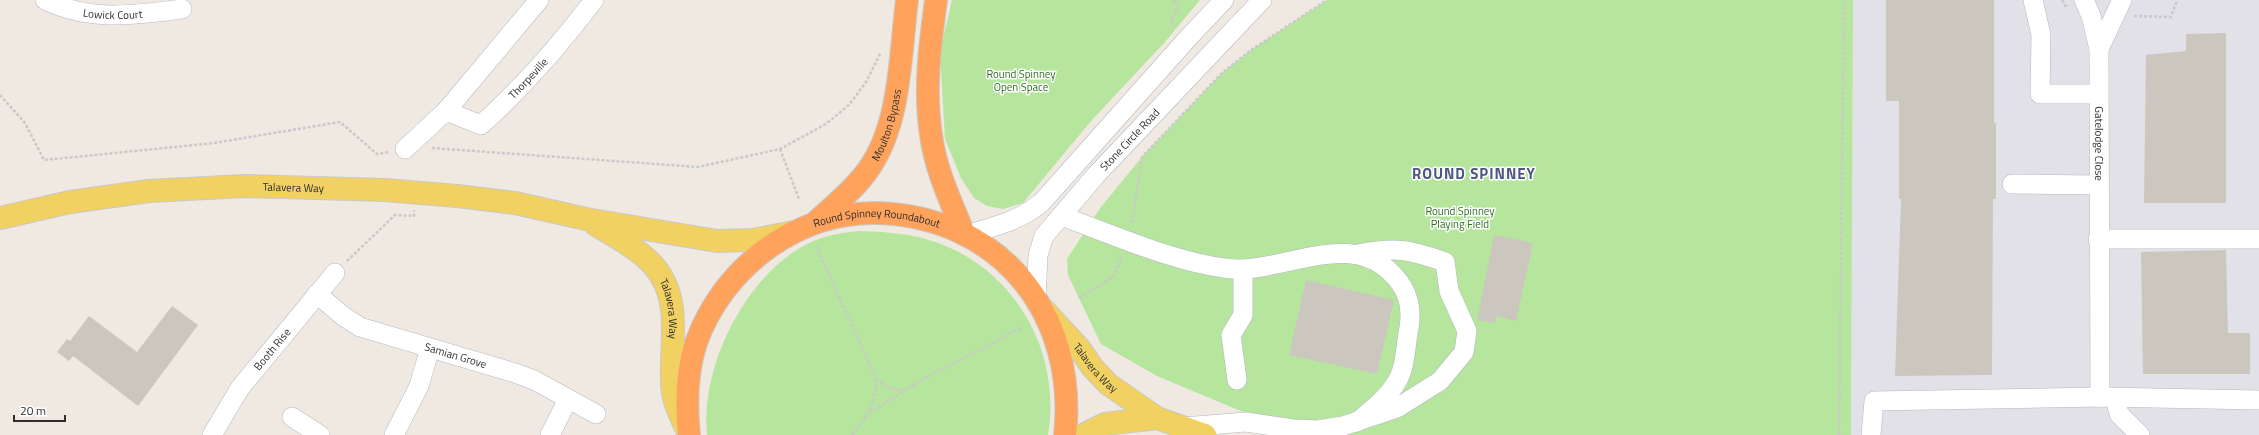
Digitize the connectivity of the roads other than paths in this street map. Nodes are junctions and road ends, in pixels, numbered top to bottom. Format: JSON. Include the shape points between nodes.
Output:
{"nodes":[{"id":1,"x":45,"y":0,"type":"edge"},
{"id":2,"x":539,"y":0,"type":"edge"},
{"id":3,"x":594,"y":0,"type":"edge"},
{"id":4,"x":907,"y":0,"type":"edge"},
{"id":5,"x":936,"y":0,"type":"edge"},
{"id":6,"x":1224,"y":0,"type":"edge"},
{"id":7,"x":1262,"y":0,"type":"edge"},
{"id":8,"x":2033,"y":0,"type":"edge"},
{"id":9,"x":2084,"y":0,"type":"edge"},
{"id":10,"x":2122,"y":0,"type":"edge"},
{"id":11,"x":182,"y":9,"type":"dead end"},
{"id":12,"x":2100,"y":49,"type":"junction"},
{"id":13,"x":2098,"y":94,"type":"junction"},
{"id":14,"x":446,"y":111,"type":"junction"},
{"id":15,"x":405,"y":149,"type":"road end"},
{"id":16,"x":2012,"y":184,"type":"dead end"},
{"id":17,"x":2098,"y":185,"type":"junction"},
{"id":18,"x":1061,"y":216,"type":"junction"},
{"id":19,"x":0,"y":218,"type":"edge"},
{"id":20,"x":586,"y":219,"type":"junction"},
{"id":21,"x":804,"y":228,"type":"junction"},
{"id":22,"x":965,"y":235,"type":"junction"},
{"id":23,"x":2098,"y":239,"type":"junction"},
{"id":24,"x":2259,"y":239,"type":"edge"},
{"id":25,"x":1358,"y":254,"type":"junction"},
{"id":26,"x":1243,"y":270,"type":"junction"},
{"id":27,"x":335,"y":273,"type":"road end"},
{"id":28,"x":317,"y":294,"type":"junction"},
{"id":29,"x":1039,"y":304,"type":"junction"},
{"id":30,"x":430,"y":348,"type":"junction"},
{"id":31,"x":1237,"y":380,"type":"dead end"},
{"id":32,"x":568,"y":398,"type":"junction"},
{"id":33,"x":2108,"y":398,"type":"junction"},
{"id":34,"x":2259,"y":400,"type":"edge"},
{"id":35,"x":596,"y":414,"type":"dead end"},
{"id":36,"x":292,"y":417,"type":"dead end"},
{"id":37,"x":1157,"y":418,"type":"junction"},
{"id":38,"x":1357,"y":422,"type":"junction"},
{"id":39,"x":1181,"y":427,"type":"junction"},
{"id":40,"x":216,"y":434,"type":"edge"},
{"id":41,"x":320,"y":435,"type":"edge"},
{"id":42,"x":394,"y":435,"type":"edge"},
{"id":43,"x":550,"y":435,"type":"edge"},
{"id":44,"x":689,"y":435,"type":"edge"},
{"id":45,"x":1065,"y":435,"type":"edge"},
{"id":46,"x":1083,"y":435,"type":"edge"},
{"id":47,"x":1205,"y":435,"type":"edge"},
{"id":48,"x":1871,"y":435,"type":"edge"},
{"id":49,"x":2140,"y":435,"type":"edge"}],
"edges":[{"from":1,"to":11,"type":"street","name":"Lowick Court","via":[[73,10],[124,17]]},
{"from":2,"to":14,"type":"street"},
{"from":3,"to":14,"type":"street","name":"Thorpeville","via":[[569,33],[518,90],[480,125]]},
{"from":4,"to":21,"type":"highway","name":"Moulton Bypass","via":[[894,110],[884,142],[868,170],[844,196]]},
{"from":5,"to":22,"type":"highway","via":[[927,97],[931,136],[945,187]]},
{"from":6,"to":22,"type":"street","name":"Stone Circle Road","via":[[1042,202],[1029,213],[1008,222]]},
{"from":7,"to":18,"type":"street","name":"Stone Circle Road","via":[[1096,175]]},
{"from":8,"to":13,"type":"street","via":[[2041,35],[2040,94]]},
{"from":9,"to":12,"type":"street","name":"Gatelodge Close"},
{"from":10,"to":12,"type":"street","name":"Gatelodge Close"},
{"from":12,"to":13,"type":"street","name":"Gatelodge Close"},
{"from":13,"to":17,"type":"street","name":"Gatelodge Close"},
{"from":14,"to":15,"type":"street"},
{"from":16,"to":17,"type":"street"},
{"from":17,"to":23,"type":"street","name":"Gatelodge Close"},
{"from":18,"to":26,"type":"street","via":[[1200,265]]},
{"from":18,"to":29,"type":"street","name":"Stone Circle Road","via":[[1044,236],[1038,255]]},
{"from":19,"to":20,"type":"main road","name":"Talavera Way","via":[[70,202],[157,190],[244,186],[415,193],[515,203]]},
{"from":20,"to":21,"type":"main road","name":"Talavera Way","via":[[717,241],[753,240]]},
{"from":20,"to":44,"type":"main road","name":"Talavera Way","via":[[634,248],[654,266],[667,288],[674,315],[672,384],[677,410]]},
{"from":21,"to":22,"type":"highway","name":"Round Spinney Roundabout","via":[[843,216],[874,213],[935,222]]},
{"from":21,"to":44,"type":"highway","name":"Round Spinney Roundabout","via":[[768,247],[744,267],[724,290],[708,316],[696,344],[689,374],[686,404]]},
{"from":22,"to":29,"type":"highway","name":"Round Spinney Roundabout","via":[[1005,263]]},
{"from":23,"to":24,"type":"street"},
{"from":23,"to":33,"type":"street","name":"Gatelodge Close"},
{"from":25,"to":26,"type":"street","via":[[1323,254]]},
{"from":25,"to":38,"type":"street","via":[[1390,270],[1410,303],[1410,318],[1401,372],[1393,388]]},
{"from":25,"to":38,"type":"street","via":[[1385,249],[1412,251],[1445,262],[1449,291],[1467,331],[1464,352],[1440,381],[1397,408]]},
{"from":26,"to":31,"type":"street","via":[[1243,315],[1231,335]]},
{"from":27,"to":28,"type":"street","name":"Booth Rise"},
{"from":28,"to":30,"type":"street","name":"Samian Grove","via":[[360,327]]},
{"from":28,"to":40,"type":"street","name":"Booth Rise","via":[[240,388]]},
{"from":29,"to":37,"type":"main road","name":"Talavera Way","via":[[1108,384]]},
{"from":29,"to":45,"type":"highway","name":"Round Spinney Roundabout","via":[[1054,333],[1065,371],[1068,411]]},
{"from":30,"to":32,"type":"street","name":"Samian Grove","via":[[515,373]]},
{"from":30,"to":42,"type":"street","via":[[419,386]]},
{"from":32,"to":35,"type":"street","name":"Samian Grove"},
{"from":32,"to":43,"type":"street"},
{"from":33,"to":34,"type":"street"},
{"from":33,"to":48,"type":"street","via":[[1874,400]]},
{"from":33,"to":49,"type":"street","name":"Gatelodge Close","via":[[2119,414]]},
{"from":36,"to":41,"type":"street"},
{"from":37,"to":39,"type":"main road","name":"Talavera Way"},
{"from":37,"to":46,"type":"main road","name":"Talavera Way","via":[[1105,424]]},
{"from":38,"to":39,"type":"street","via":[[1318,430],[1246,422]]},
{"from":39,"to":47,"type":"main road","name":"Talavera Way"}]}
